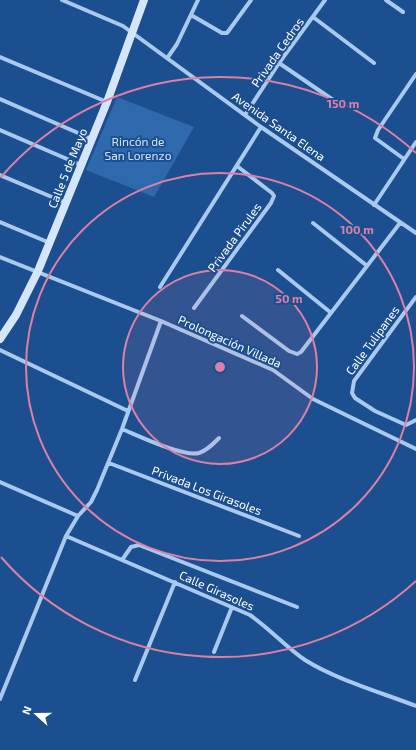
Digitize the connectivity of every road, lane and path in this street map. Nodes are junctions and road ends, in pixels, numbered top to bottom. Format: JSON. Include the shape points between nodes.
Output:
{"nodes":[{"id":1,"x":62,"y":0,"type":"edge"},
{"id":2,"x":144,"y":0,"type":"edge"},
{"id":3,"x":198,"y":0,"type":"edge"},
{"id":4,"x":251,"y":0,"type":"edge"},
{"id":5,"x":325,"y":0,"type":"edge"},
{"id":6,"x":386,"y":0,"type":"edge"},
{"id":7,"x":403,"y":12,"type":"dead end"},
{"id":8,"x":191,"y":15,"type":"junction"},
{"id":9,"x":313,"y":17,"type":"junction"},
{"id":10,"x":131,"y":32,"type":"junction"},
{"id":11,"x":0,"y":57,"type":"edge"},
{"id":12,"x":168,"y":58,"type":"junction"},
{"id":13,"x":374,"y":63,"type":"dead end"},
{"id":14,"x":279,"y":64,"type":"junction"},
{"id":15,"x":416,"y":74,"type":"edge"},
{"id":16,"x":0,"y":99,"type":"edge"},
{"id":17,"x":107,"y":102,"type":"junction"},
{"id":18,"x":339,"y":104,"type":"dead end"},
{"id":19,"x":245,"y":115,"type":"junction"},
{"id":20,"x":262,"y":127,"type":"junction"},
{"id":21,"x":0,"y":130,"type":"edge"},
{"id":22,"x":92,"y":139,"type":"junction"},
{"id":23,"x":416,"y":142,"type":"edge"},
{"id":24,"x":404,"y":159,"type":"junction"},
{"id":25,"x":81,"y":165,"type":"junction"},
{"id":26,"x":237,"y":166,"type":"junction"},
{"id":27,"x":0,"y":175,"type":"edge"},
{"id":28,"x":66,"y":203,"type":"junction"},
{"id":29,"x":374,"y":204,"type":"junction"},
{"id":30,"x":0,"y":222,"type":"edge"},
{"id":31,"x":313,"y":223,"type":"dead end"},
{"id":32,"x":400,"y":223,"type":"junction"},
{"id":33,"x":416,"y":233,"type":"edge"},
{"id":34,"x":50,"y":243,"type":"junction"},
{"id":35,"x":0,"y":257,"type":"edge"},
{"id":36,"x":366,"y":265,"type":"junction"},
{"id":37,"x":278,"y":270,"type":"dead end"},
{"id":38,"x":38,"y":271,"type":"junction"},
{"id":39,"x":160,"y":287,"type":"dead end"},
{"id":40,"x":416,"y":297,"type":"edge"},
{"id":41,"x":194,"y":308,"type":"dead end"},
{"id":42,"x":330,"y":312,"type":"junction"},
{"id":43,"x":242,"y":316,"type":"dead end"},
{"id":44,"x":161,"y":322,"type":"junction"},
{"id":45,"x":2,"y":334,"type":"edge"},
{"id":46,"x":0,"y":350,"type":"edge"},
{"id":47,"x":128,"y":411,"type":"junction"},
{"id":48,"x":416,"y":420,"type":"edge"},
{"id":49,"x":122,"y":429,"type":"junction"},
{"id":50,"x":219,"y":438,"type":"dead end"},
{"id":51,"x":416,"y":449,"type":"edge"},
{"id":52,"x":109,"y":463,"type":"junction"},
{"id":53,"x":0,"y":482,"type":"edge"},
{"id":54,"x":78,"y":516,"type":"junction"},
{"id":55,"x":66,"y":536,"type":"junction"},
{"id":56,"x":299,"y":536,"type":"dead end"},
{"id":57,"x":122,"y":560,"type":"junction"},
{"id":58,"x":175,"y":582,"type":"junction"},
{"id":59,"x":232,"y":606,"type":"junction"},
{"id":60,"x":297,"y":608,"type":"dead end"},
{"id":61,"x":214,"y":652,"type":"dead end"},
{"id":62,"x":135,"y":680,"type":"dead end"},
{"id":63,"x":0,"y":699,"type":"edge"},
{"id":64,"x":416,"y":706,"type":"edge"}],
"edges":[{"from":1,"to":10,"type":"street","name":"Avenida Santa Elena","via":[[123,26]]},
{"from":2,"to":10,"type":"street","name":"Calle 5 de Mayo"},
{"from":3,"to":8,"type":"street"},
{"from":4,"to":8,"type":"street","via":[[227,33],[222,33]]},
{"from":5,"to":9,"type":"street","name":"Privada Cedros"},
{"from":6,"to":7,"type":"street"},
{"from":8,"to":12,"type":"street"},
{"from":9,"to":13,"type":"street"},
{"from":9,"to":14,"type":"street","name":"Privada Cedros"},
{"from":10,"to":12,"type":"street","name":"Avenida Santa Elena"},
{"from":10,"to":17,"type":"street","name":"Calle 5 de Mayo"},
{"from":11,"to":17,"type":"street"},
{"from":12,"to":19,"type":"street","name":"Avenida Santa Elena"},
{"from":14,"to":18,"type":"street"},
{"from":14,"to":19,"type":"street","name":"Privada Cedros"},
{"from":15,"to":24,"type":"street","via":[[375,138]]},
{"from":16,"to":22,"type":"street"},
{"from":17,"to":22,"type":"street","name":"Calle 5 de Mayo"},
{"from":19,"to":20,"type":"street","name":"Avenida Santa Elena"},
{"from":20,"to":26,"type":"street"},
{"from":20,"to":29,"type":"street","name":"Avenida Santa Elena"},
{"from":21,"to":25,"type":"street"},
{"from":22,"to":25,"type":"street","name":"Calle 5 de Mayo"},
{"from":23,"to":24,"type":"street"},
{"from":24,"to":29,"type":"street"},
{"from":25,"to":28,"type":"street","name":"Calle 5 de Mayo"},
{"from":26,"to":39,"type":"street"},
{"from":26,"to":41,"type":"street","name":"Privada Pirules","via":[[272,193],[272,203]]},
{"from":27,"to":28,"type":"street"},
{"from":28,"to":34,"type":"street","name":"Calle 5 de Mayo"},
{"from":29,"to":32,"type":"street","name":"Avenida Santa Elena"},
{"from":30,"to":34,"type":"street"},
{"from":31,"to":36,"type":"street"},
{"from":32,"to":33,"type":"street","name":"Avenida Santa Elena"},
{"from":32,"to":36,"type":"street"},
{"from":34,"to":38,"type":"street","name":"Calle 5 de Mayo"},
{"from":35,"to":38,"type":"street","name":"Prolongación Villada"},
{"from":36,"to":42,"type":"street"},
{"from":37,"to":42,"type":"street"},
{"from":38,"to":44,"type":"street","name":"Prolongación Villada"},
{"from":38,"to":45,"type":"street","name":"Calle 5 de Mayo","via":[[16,315]]},
{"from":40,"to":48,"type":"street","name":"Calle Tulipanes","via":[[354,381],[352,388],[355,398],[361,404],[406,425]]},
{"from":42,"to":43,"type":"street","via":[[303,350],[297,354],[289,351]]},
{"from":44,"to":47,"type":"street","name":"Prolongación Villada"},
{"from":44,"to":51,"type":"street","name":"Prolongación Villada","via":[[273,370],[313,399]]},
{"from":46,"to":47,"type":"street"},
{"from":47,"to":49,"type":"street","name":"Prolongación Villada"},
{"from":49,"to":50,"type":"street","via":[[185,453],[205,450]]},
{"from":49,"to":52,"type":"street","name":"Prolongación Villada"},
{"from":52,"to":54,"type":"street","name":"Prolongación Villada","via":[[90,502]]},
{"from":52,"to":56,"type":"street","name":"Privada Los Girasoles"},
{"from":53,"to":54,"type":"street"},
{"from":54,"to":55,"type":"street","name":"Prolongación Villada"},
{"from":55,"to":57,"type":"street","name":"Calle Girasoles"},
{"from":55,"to":63,"type":"street","name":"Prolongación Villada"},
{"from":57,"to":58,"type":"street","name":"Calle Girasoles"},
{"from":57,"to":60,"type":"street","via":[[131,547],[139,545]]},
{"from":58,"to":59,"type":"street","name":"Calle Girasoles"},
{"from":58,"to":62,"type":"street"},
{"from":59,"to":61,"type":"street"},
{"from":59,"to":64,"type":"street","name":"Calle Girasoles","via":[[250,615],[294,651],[321,669]]}]}
